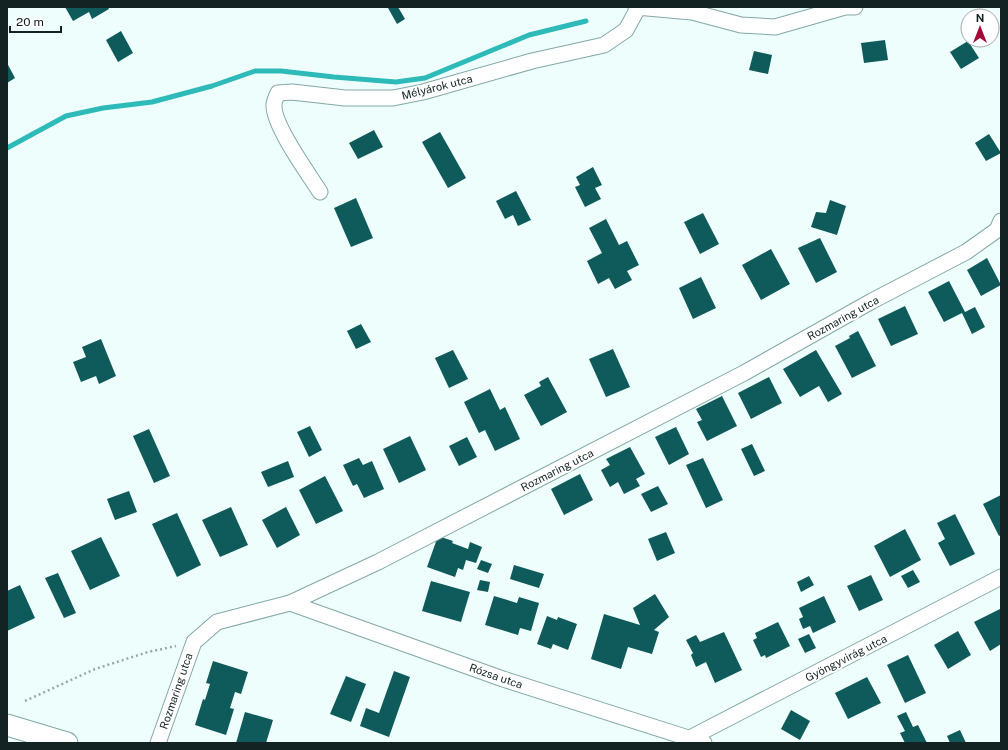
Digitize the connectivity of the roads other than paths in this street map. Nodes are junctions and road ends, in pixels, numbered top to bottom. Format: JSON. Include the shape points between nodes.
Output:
{"nodes":[{"id":1,"x":855,"y":7,"type":"edge"},
{"id":2,"x":637,"y":8,"type":"edge"},
{"id":3,"x":694,"y":9,"type":"edge"},
{"id":4,"x":320,"y":192,"type":"dead end"},
{"id":5,"x":1000,"y":228,"type":"edge"},
{"id":6,"x":1001,"y":577,"type":"edge"},
{"id":7,"x":290,"y":603,"type":"junction"},
{"id":8,"x":22,"y":732,"type":"edge"},
{"id":9,"x":690,"y":738,"type":"junction"},
{"id":10,"x":67,"y":743,"type":"edge"},
{"id":11,"x":158,"y":743,"type":"edge"},
{"id":12,"x":704,"y":743,"type":"edge"}],
"edges":[{"from":1,"to":3,"type":"street","via":[[845,7],[775,27],[741,25]]},
{"from":2,"to":3,"type":"street"},
{"from":2,"to":4,"type":"street","name":"Mélyárok utca","via":[[626,30],[604,44],[532,60],[423,92],[394,98],[345,98],[292,92],[278,93],[274,104],[276,116],[290,145]]},
{"from":5,"to":7,"type":"street","name":"Rozmaring utca","via":[[966,252],[744,373],[378,562]]},
{"from":6,"to":9,"type":"street","name":"Gyöngyvirág utca"},
{"from":7,"to":9,"type":"street","name":"Rózsa utca","via":[[504,679]]},
{"from":7,"to":11,"type":"street","name":"Rozmaring utca","via":[[217,622],[194,642]]},
{"from":8,"to":10,"type":"main road"},
{"from":9,"to":12,"type":"street","name":"Rózsa utca"}]}
